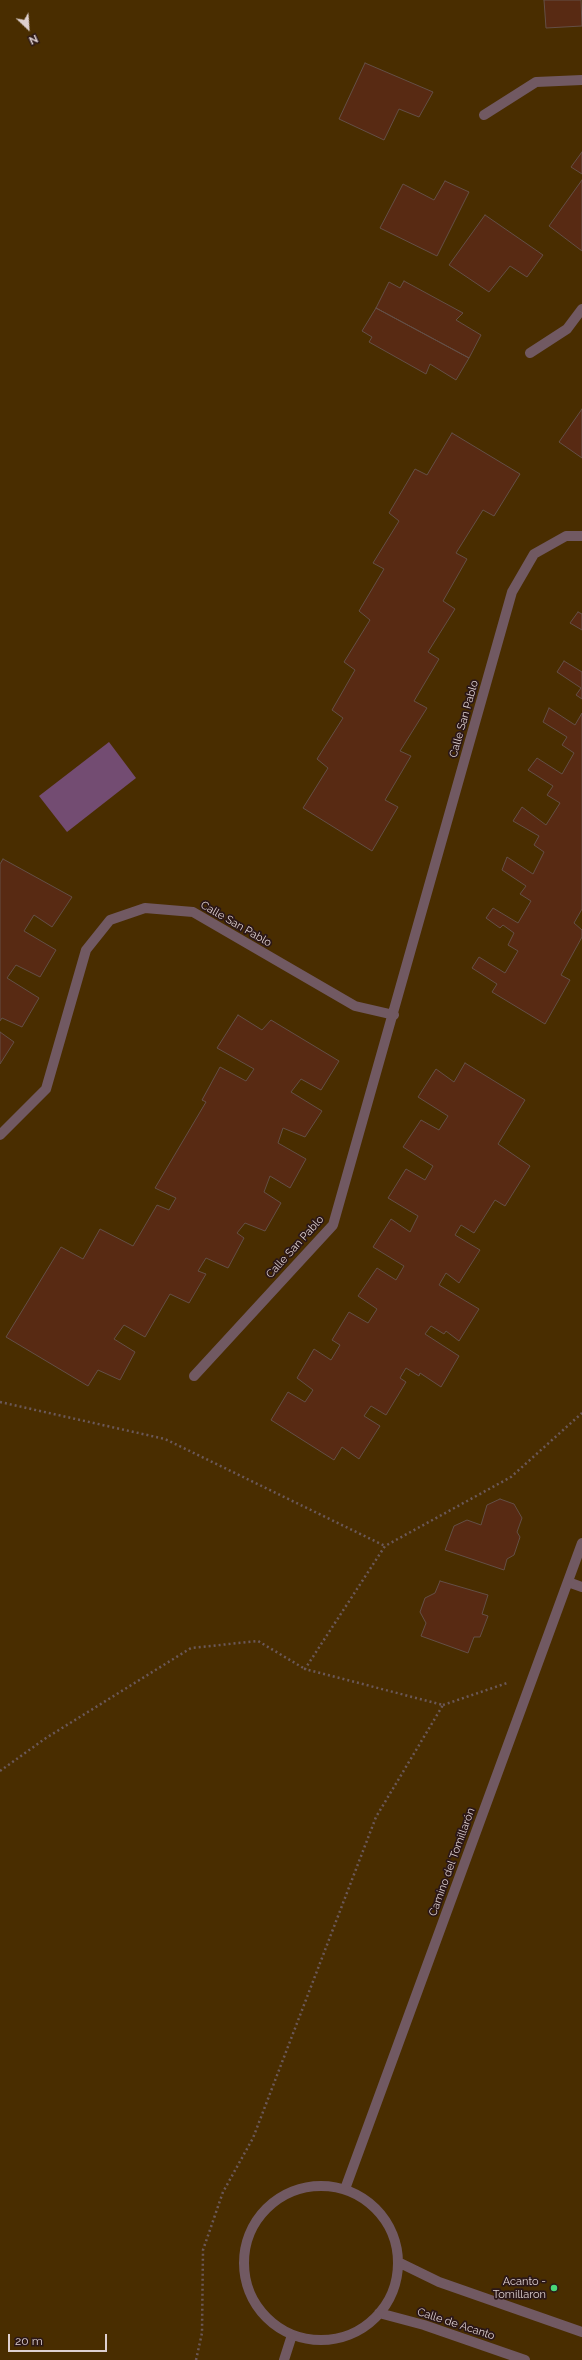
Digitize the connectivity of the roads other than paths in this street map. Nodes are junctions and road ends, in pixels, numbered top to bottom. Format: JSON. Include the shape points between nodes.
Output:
{"nodes":[{"id":1,"x":582,"y":80,"type":"edge"},
{"id":2,"x":484,"y":115,"type":"dead end"},
{"id":3,"x":582,"y":309,"type":"edge"},
{"id":4,"x":530,"y":353,"type":"dead end"},
{"id":5,"x":582,"y":536,"type":"edge"},
{"id":6,"x":394,"y":1015,"type":"junction"},
{"id":7,"x":0,"y":1135,"type":"edge"},
{"id":8,"x":194,"y":1376,"type":"dead end"},
{"id":9,"x":582,"y":1543,"type":"edge"},
{"id":10,"x":568,"y":1582,"type":"junction"},
{"id":11,"x":582,"y":1586,"type":"edge"},
{"id":12,"x":345,"y":2189,"type":"junction"},
{"id":13,"x":398,"y":2262,"type":"junction"},
{"id":14,"x":379,"y":2313,"type":"junction"},
{"id":15,"x":582,"y":2332,"type":"edge"},
{"id":16,"x":292,"y":2335,"type":"junction"},
{"id":17,"x":284,"y":2360,"type":"edge"},
{"id":18,"x":525,"y":2360,"type":"edge"}],
"edges":[{"from":1,"to":2,"type":"street","via":[[536,82]]},
{"from":3,"to":4,"type":"street","via":[[567,329]]},
{"from":5,"to":6,"type":"street","name":"Calle San Pablo","via":[[566,536],[534,554],[512,592]]},
{"from":6,"to":7,"type":"street","name":"Calle San Pablo","via":[[355,1006],[193,912],[145,908],[110,920],[86,950],[46,1089]]},
{"from":6,"to":8,"type":"street","name":"Calle San Pablo","via":[[333,1225]]},
{"from":9,"to":10,"type":"street","name":"Camino del Tomillarón"},
{"from":10,"to":11,"type":"street"},
{"from":10,"to":12,"type":"street","name":"Camino del Tomillarón"},
{"from":12,"to":13,"type":"street","via":[[372,2205],[392,2231]]},
{"from":12,"to":16,"type":"street","via":[[314,2186],[281,2196],[253,2224],[243,2256],[250,2295],[270,2322]]},
{"from":13,"to":14,"type":"street","via":[[393,2290]]},
{"from":13,"to":15,"type":"street","via":[[439,2282]]},
{"from":14,"to":16,"type":"street","via":[[354,2333],[322,2340]]},
{"from":14,"to":18,"type":"street","name":"Calle de Acanto","via":[[424,2325]]},
{"from":16,"to":17,"type":"street"}]}
